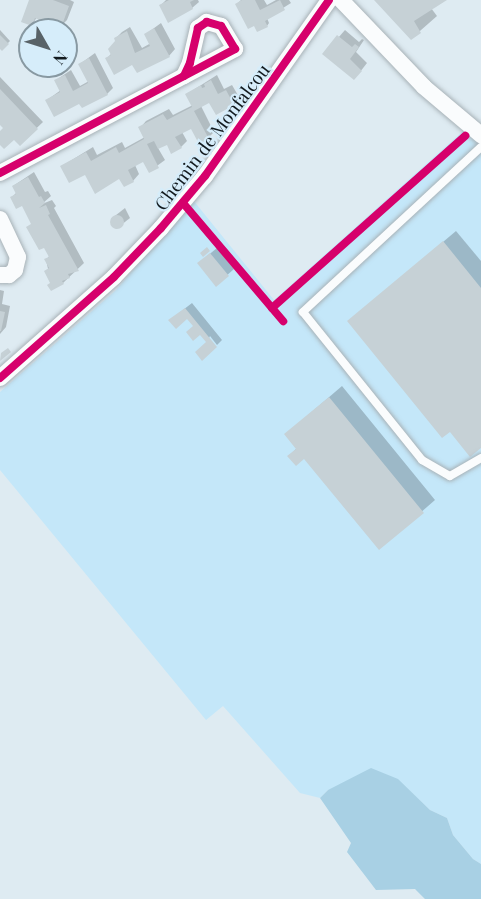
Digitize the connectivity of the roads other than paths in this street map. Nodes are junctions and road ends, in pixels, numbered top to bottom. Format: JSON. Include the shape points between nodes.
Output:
{"nodes":[{"id":1,"x":329,"y":0,"type":"edge"},
{"id":2,"x":340,"y":0,"type":"edge"},
{"id":3,"x":184,"y":76,"type":"dead end"},
{"id":4,"x":481,"y":135,"type":"edge"},
{"id":5,"x":481,"y":147,"type":"edge"},
{"id":6,"x":0,"y":173,"type":"edge"},
{"id":7,"x":0,"y":219,"type":"edge"},
{"id":8,"x":0,"y":275,"type":"edge"},
{"id":9,"x":0,"y":378,"type":"edge"},
{"id":10,"x":481,"y":458,"type":"edge"}],
"edges":[{"from":1,"to":9,"type":"street","name":"Chemin de Monfalcou","via":[[205,176],[169,220],[114,277]]},
{"from":2,"to":4,"type":"street","via":[[418,81]]},
{"from":3,"to":6,"type":"street"},
{"from":5,"to":10,"type":"lane","via":[[303,312],[422,460],[450,476]]},
{"from":7,"to":8,"type":"street","via":[[18,257],[15,270]]}]}
